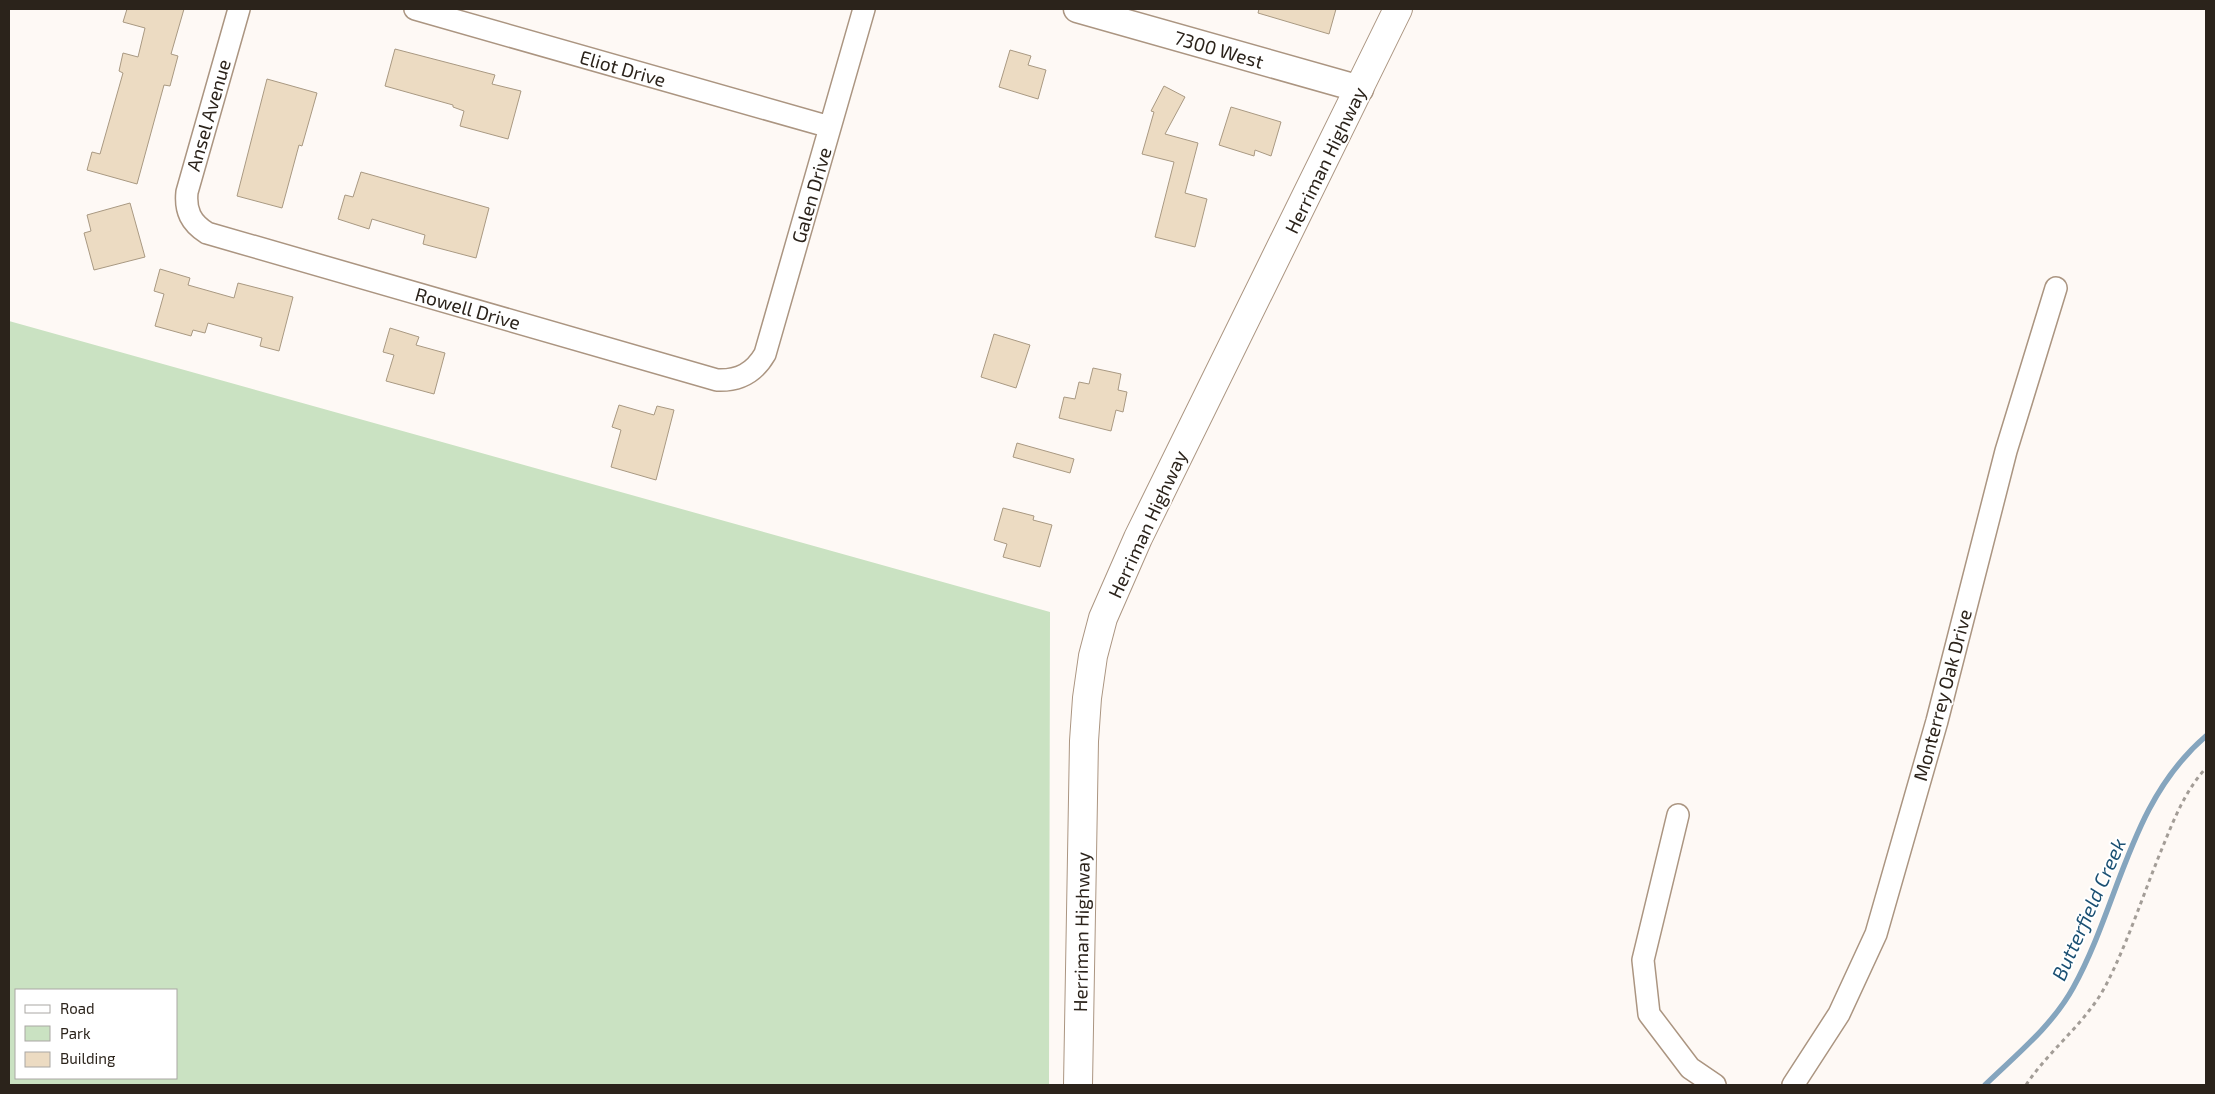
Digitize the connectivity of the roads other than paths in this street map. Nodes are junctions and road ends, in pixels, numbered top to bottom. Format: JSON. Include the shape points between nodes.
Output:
{"nodes":[{"id":1,"x":238,"y":9,"type":"edge"},
{"id":2,"x":415,"y":9,"type":"edge"},
{"id":3,"x":864,"y":9,"type":"edge"},
{"id":4,"x":1077,"y":9,"type":"edge"},
{"id":5,"x":1398,"y":9,"type":"edge"},
{"id":6,"x":1360,"y":89,"type":"junction"},
{"id":7,"x":830,"y":126,"type":"junction"},
{"id":8,"x":192,"y":221,"type":"joint"},
{"id":9,"x":2056,"y":288,"type":"dead end"},
{"id":10,"x":747,"y":374,"type":"joint"},
{"id":11,"x":1678,"y":815,"type":"dead end"},
{"id":12,"x":1078,"y":1085,"type":"edge"},
{"id":13,"x":1715,"y":1085,"type":"edge"},
{"id":14,"x":1792,"y":1085,"type":"edge"}],
"edges":[{"from":1,"to":8,"type":"street","name":"Ansel Avenue","via":[[186,192],[187,212]]},
{"from":2,"to":7,"type":"street","name":"Eliot Drive"},
{"from":3,"to":7,"type":"street","name":"Galen Drive"},
{"from":4,"to":6,"type":"street","name":"7300 West"},
{"from":5,"to":6,"type":"main road","name":"Herriman Highway"},
{"from":6,"to":12,"type":"main road","name":"Herriman Highway","via":[[1138,538],[1103,618],[1095,646],[1084,741]]},
{"from":7,"to":10,"type":"street","name":"Galen Drive","via":[[765,354]]},
{"from":8,"to":10,"type":"street","name":"Rowell Drive","via":[[207,233],[717,380]]},
{"from":9,"to":14,"type":"street","name":"Monterrey Oak Drive","via":[[2006,451],[1937,721],[1876,934],[1839,1014]]},
{"from":11,"to":13,"type":"street","via":[[1643,960],[1649,1014],[1690,1068]]}]}
